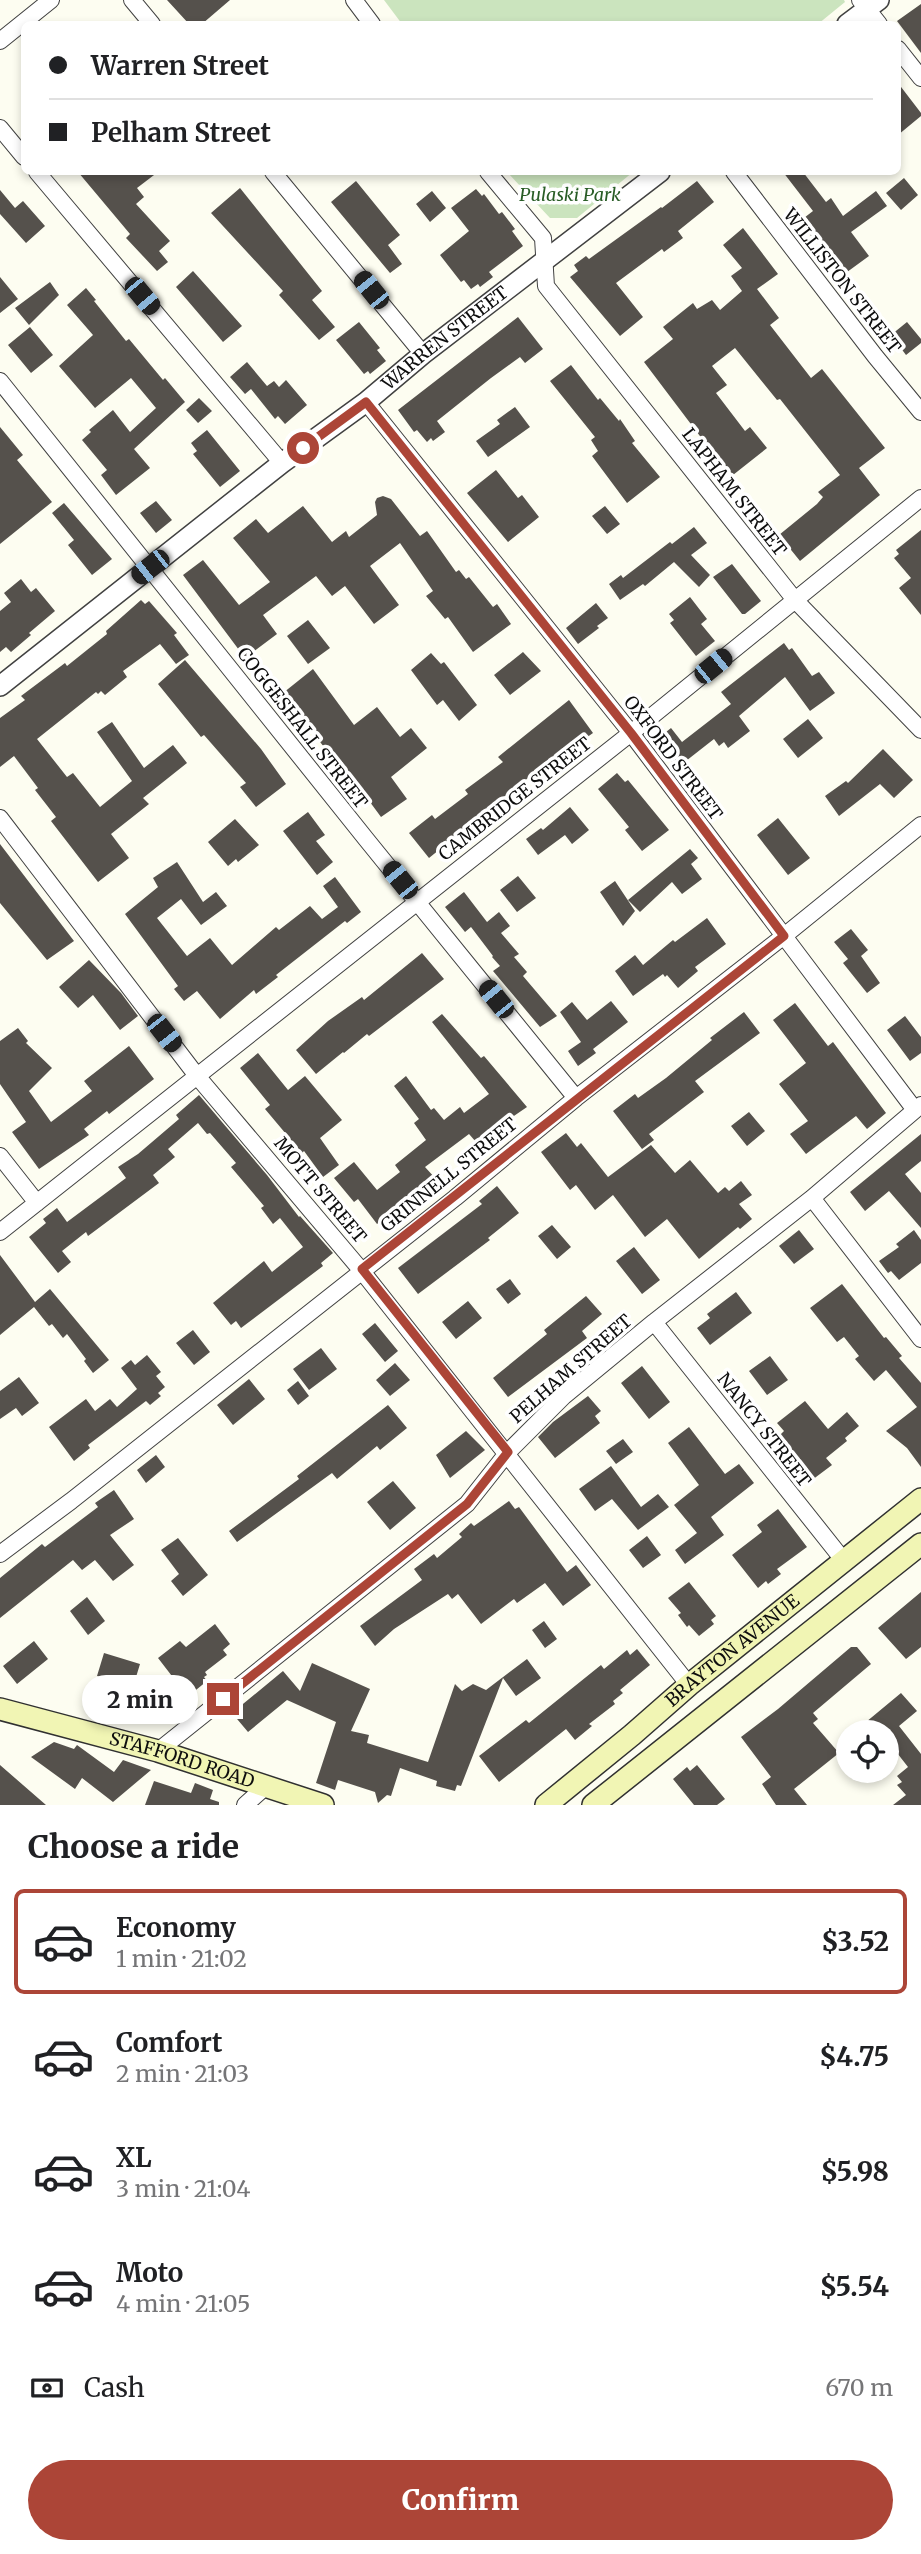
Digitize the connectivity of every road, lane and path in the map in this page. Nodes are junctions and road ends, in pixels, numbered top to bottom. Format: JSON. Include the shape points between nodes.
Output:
{"nodes":[{"id":1,"x":51,"y":0,"type":"edge"},
{"id":2,"x":132,"y":0,"type":"edge"},
{"id":3,"x":354,"y":0,"type":"edge"},
{"id":4,"x":871,"y":8,"type":"edge"},
{"id":5,"x":25,"y":21,"type":"edge"},
{"id":6,"x":150,"y":21,"type":"edge"},
{"id":7,"x":370,"y":21,"type":"edge"},
{"id":8,"x":852,"y":21,"type":"edge"},
{"id":9,"x":21,"y":24,"type":"edge"},
{"id":10,"x":0,"y":41,"type":"edge"},
{"id":11,"x":901,"y":53,"type":"edge"},
{"id":12,"x":921,"y":78,"type":"edge"},
{"id":13,"x":0,"y":128,"type":"edge"},
{"id":14,"x":21,"y":153,"type":"edge"},
{"id":15,"x":40,"y":175,"type":"edge"},
{"id":16,"x":275,"y":175,"type":"edge"},
{"id":17,"x":490,"y":175,"type":"edge"},
{"id":18,"x":656,"y":175,"type":"edge"},
{"id":19,"x":736,"y":175,"type":"edge"},
{"id":20,"x":545,"y":261,"type":"junction"},
{"id":21,"x":423,"y":355,"type":"junction"},
{"id":22,"x":0,"y":380,"type":"edge"},
{"id":23,"x":366,"y":402,"type":"junction"},
{"id":24,"x":921,"y":412,"type":"edge"},
{"id":25,"x":282,"y":463,"type":"junction"},
{"id":26,"x":921,"y":499,"type":"edge"},
{"id":27,"x":150,"y":567,"type":"junction"},
{"id":28,"x":794,"y":600,"type":"junction"},
{"id":29,"x":0,"y":686,"type":"edge"},
{"id":30,"x":921,"y":730,"type":"edge"},
{"id":31,"x":631,"y":733,"type":"junction"},
{"id":32,"x":0,"y":818,"type":"edge"},
{"id":33,"x":921,"y":825,"type":"edge"},
{"id":34,"x":416,"y":901,"type":"junction"},
{"id":35,"x":784,"y":936,"type":"junction"},
{"id":36,"x":197,"y":1076,"type":"junction"},
{"id":37,"x":576,"y":1098,"type":"junction"},
{"id":38,"x":918,"y":1108,"type":"edge"},
{"id":39,"x":0,"y":1156,"type":"edge"},
{"id":40,"x":812,"y":1198,"type":"junction"},
{"id":41,"x":37,"y":1203,"type":"junction"},
{"id":42,"x":0,"y":1231,"type":"edge"},
{"id":43,"x":362,"y":1269,"type":"junction"},
{"id":44,"x":654,"y":1322,"type":"junction"},
{"id":45,"x":921,"y":1339,"type":"edge"},
{"id":46,"x":508,"y":1452,"type":"junction"},
{"id":47,"x":921,"y":1499,"type":"edge"},
{"id":48,"x":921,"y":1544,"type":"edge"},
{"id":49,"x":0,"y":1554,"type":"edge"},
{"id":50,"x":844,"y":1561,"type":"junction"},
{"id":51,"x":689,"y":1685,"type":"junction"},
{"id":52,"x":0,"y":1709,"type":"edge"},
{"id":53,"x":158,"y":1751,"type":"junction"},
{"id":54,"x":265,"y":1787,"type":"junction"},
{"id":55,"x":245,"y":1805,"type":"edge"},
{"id":56,"x":323,"y":1805,"type":"edge"},
{"id":57,"x":546,"y":1805,"type":"edge"},
{"id":58,"x":593,"y":1805,"type":"edge"}],
"edges":[{"from":1,"to":5,"type":"street"},
{"from":2,"to":6,"type":"street"},
{"from":3,"to":7,"type":"street"},
{"from":4,"to":8,"type":"street"},
{"from":9,"to":10,"type":"street"},
{"from":11,"to":12,"type":"street"},
{"from":13,"to":14,"type":"street"},
{"from":15,"to":25,"type":"street"},
{"from":16,"to":21,"type":"street"},
{"from":17,"to":20,"type":"street","name":"LAPHAM STREET","via":[[543,238]]},
{"from":18,"to":20,"type":"street","name":"WARREN STREET"},
{"from":19,"to":24,"type":"street","name":"WILLISTON STREET"},
{"from":20,"to":21,"type":"street","name":"WARREN STREET"},
{"from":20,"to":28,"type":"street","name":"LAPHAM STREET","via":[[545,286]]},
{"from":21,"to":23,"type":"street","name":"WARREN STREET"},
{"from":22,"to":27,"type":"street","name":"COGGESHALL STREET"},
{"from":23,"to":25,"type":"street","name":"WARREN STREET"},
{"from":23,"to":31,"type":"street","name":"OXFORD STREET"},
{"from":25,"to":27,"type":"street","name":"WARREN STREET"},
{"from":26,"to":28,"type":"street","name":"CAMBRIDGE STREET"},
{"from":27,"to":29,"type":"street","name":"WARREN STREET"},
{"from":27,"to":34,"type":"street","name":"COGGESHALL STREET"},
{"from":28,"to":30,"type":"street","name":"LAPHAM STREET"},
{"from":28,"to":31,"type":"street","name":"CAMBRIDGE STREET"},
{"from":31,"to":34,"type":"street","name":"CAMBRIDGE STREET"},
{"from":31,"to":35,"type":"street","name":"OXFORD STREET"},
{"from":32,"to":36,"type":"street","name":"MOTT STREET"},
{"from":33,"to":35,"type":"street","name":"GRINNELL STREET"},
{"from":34,"to":36,"type":"street","name":"CAMBRIDGE STREET"},
{"from":34,"to":37,"type":"street","name":"COGGESHALL STREET"},
{"from":35,"to":37,"type":"street","name":"GRINNELL STREET"},
{"from":35,"to":38,"type":"street","name":"OXFORD STREET"},
{"from":36,"to":41,"type":"street","name":"CAMBRIDGE STREET"},
{"from":36,"to":43,"type":"street","name":"MOTT STREET"},
{"from":37,"to":43,"type":"street","name":"GRINNELL STREET"},
{"from":38,"to":40,"type":"street","name":"PELHAM STREET"},
{"from":39,"to":41,"type":"street"},
{"from":40,"to":44,"type":"street","name":"PELHAM STREET"},
{"from":40,"to":45,"type":"street"},
{"from":41,"to":42,"type":"street","name":"CAMBRIDGE STREET"},
{"from":43,"to":46,"type":"street","name":"MOTT STREET"},
{"from":43,"to":49,"type":"street","name":"GRINNELL STREET"},
{"from":44,"to":46,"type":"street","name":"PELHAM STREET","via":[[564,1396]]},
{"from":44,"to":50,"type":"street","name":"NANCY STREET"},
{"from":46,"to":51,"type":"street","name":"MOTT STREET"},
{"from":46,"to":53,"type":"street","name":"PELHAM STREET","via":[[467,1504]]},
{"from":47,"to":50,"type":"main road","name":"BRAYTON AVENUE"},
{"from":48,"to":58,"type":"main road","name":"BRAYTON AVENUE"},
{"from":50,"to":51,"type":"main road","name":"BRAYTON AVENUE"},
{"from":51,"to":57,"type":"main road","name":"BRAYTON AVENUE"},
{"from":52,"to":53,"type":"main road","name":"STAFFORD ROAD"},
{"from":53,"to":54,"type":"main road","name":"STAFFORD ROAD"},
{"from":54,"to":55,"type":"street"},
{"from":54,"to":56,"type":"main road","name":"STAFFORD ROAD"}]}
